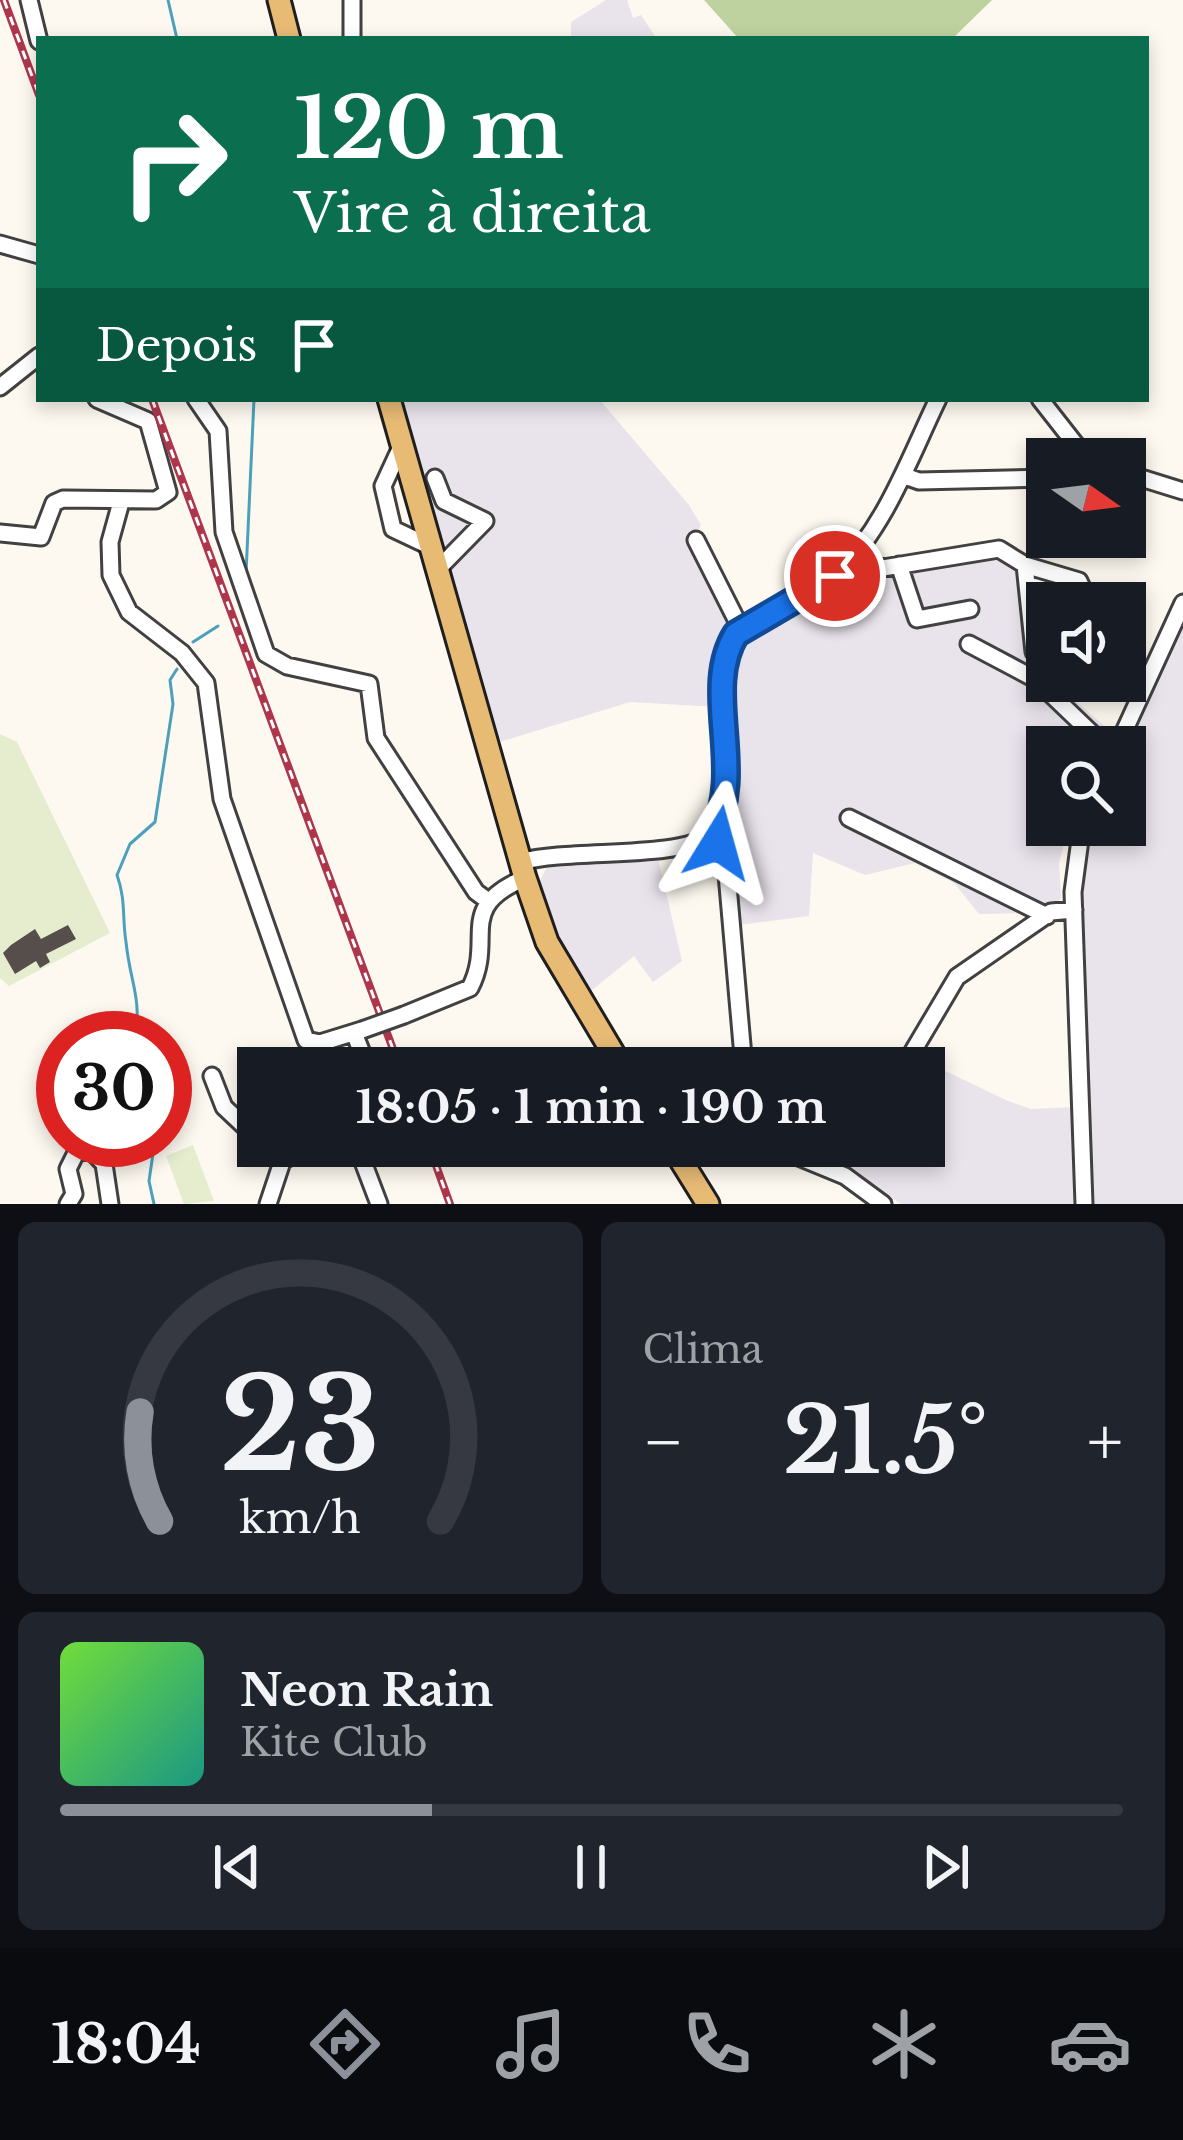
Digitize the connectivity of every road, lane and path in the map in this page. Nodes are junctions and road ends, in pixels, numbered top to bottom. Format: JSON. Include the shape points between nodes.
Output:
{"nodes":[{"id":1,"x":29,"y":0,"type":"edge"},
{"id":2,"x":279,"y":0,"type":"edge"},
{"id":3,"x":352,"y":0,"type":"edge"},
{"id":4,"x":38,"y":36,"type":"edge"},
{"id":5,"x":288,"y":36,"type":"edge"},
{"id":6,"x":352,"y":36,"type":"edge"},
{"id":7,"x":0,"y":244,"type":"edge"},
{"id":8,"x":36,"y":254,"type":"edge"},
{"id":9,"x":36,"y":358,"type":"edge"},
{"id":10,"x":0,"y":387,"type":"edge"},
{"id":11,"x":104,"y":402,"type":"edge"},
{"id":12,"x":198,"y":402,"type":"edge"},
{"id":13,"x":390,"y":402,"type":"edge"},
{"id":14,"x":937,"y":402,"type":"edge"},
{"id":15,"x":1042,"y":402,"type":"edge"},
{"id":16,"x":1071,"y":438,"type":"edge"},
{"id":17,"x":904,"y":476,"type":"junction"},
{"id":18,"x":435,"y":478,"type":"dead end"},
{"id":19,"x":1026,"y":478,"type":"edge"},
{"id":20,"x":1146,"y":480,"type":"edge"},
{"id":21,"x":1183,"y":491,"type":"edge"},
{"id":22,"x":121,"y":502,"type":"junction"},
{"id":23,"x":0,"y":533,"type":"edge"},
{"id":24,"x":696,"y":540,"type":"dead end"},
{"id":25,"x":856,"y":551,"type":"junction"},
{"id":26,"x":899,"y":565,"type":"junction"},
{"id":27,"x":1025,"y":565,"type":"junction"},
{"id":28,"x":436,"y":571,"type":"junction"},
{"id":29,"x":1028,"y":582,"type":"edge"},
{"id":30,"x":1056,"y":582,"type":"edge"},
{"id":31,"x":1183,"y":603,"type":"edge"},
{"id":32,"x":970,"y":609,"type":"dead end"},
{"id":33,"x":742,"y":631,"type":"junction"},
{"id":34,"x":969,"y":644,"type":"dead end"},
{"id":35,"x":1084,"y":726,"type":"edge"},
{"id":36,"x":1127,"y":726,"type":"edge"},
{"id":37,"x":849,"y":818,"type":"dead end"},
{"id":38,"x":712,"y":835,"type":"junction"},
{"id":39,"x":1077,"y":846,"type":"edge"},
{"id":40,"x":522,"y":870,"type":"junction"},
{"id":41,"x":488,"y":900,"type":"junction"},
{"id":42,"x":1074,"y":910,"type":"junction"},
{"id":43,"x":1046,"y":916,"type":"junction"},
{"id":44,"x":358,"y":1032,"type":"junction"},
{"id":45,"x":362,"y":1047,"type":"edge"},
{"id":46,"x":610,"y":1047,"type":"edge"},
{"id":47,"x":741,"y":1047,"type":"edge"},
{"id":48,"x":915,"y":1047,"type":"edge"},
{"id":49,"x":212,"y":1076,"type":"dead end"},
{"id":50,"x":237,"y":1119,"type":"edge"},
{"id":51,"x":280,"y":1167,"type":"edge"},
{"id":52,"x":365,"y":1167,"type":"edge"},
{"id":53,"x":684,"y":1167,"type":"edge"},
{"id":54,"x":823,"y":1167,"type":"edge"},
{"id":55,"x":68,"y":1204,"type":"edge"},
{"id":56,"x":110,"y":1204,"type":"edge"},
{"id":57,"x":268,"y":1204,"type":"edge"},
{"id":58,"x":379,"y":1204,"type":"edge"},
{"id":59,"x":708,"y":1204,"type":"edge"},
{"id":60,"x":883,"y":1204,"type":"edge"},
{"id":61,"x":1084,"y":1204,"type":"edge"}],
"edges":[{"from":1,"to":4,"type":"street"},
{"from":2,"to":5,"type":"main road"},
{"from":3,"to":6,"type":"street"},
{"from":7,"to":8,"type":"street"},
{"from":9,"to":10,"type":"street"},
{"from":11,"to":22,"type":"street","via":[[148,421],[170,485],[156,500]]},
{"from":12,"to":41,"type":"street","via":[[218,431],[224,532],[266,654],[369,684],[376,738]]},
{"from":13,"to":28,"type":"main road"},
{"from":14,"to":17,"type":"street"},
{"from":15,"to":16,"type":"street"},
{"from":17,"to":19,"type":"street"},
{"from":17,"to":25,"type":"street"},
{"from":18,"to":28,"type":"street","via":[[444,501],[485,521]]},
{"from":20,"to":21,"type":"street"},
{"from":22,"to":23,"type":"street","via":[[63,499],[41,537]]},
{"from":22,"to":44,"type":"street","via":[[111,575],[129,612],[206,683],[222,799],[306,1040]]},
{"from":24,"to":33,"type":"street"},
{"from":25,"to":26,"type":"street","via":[[872,567]]},
{"from":25,"to":33,"type":"street","via":[[821,587]]},
{"from":26,"to":27,"type":"street","via":[[999,549]]},
{"from":26,"to":32,"type":"street","via":[[917,619]]},
{"from":27,"to":29,"type":"street"},
{"from":27,"to":30,"type":"street"},
{"from":28,"to":40,"type":"main road"},
{"from":31,"to":36,"type":"street"},
{"from":33,"to":38,"type":"street","via":[[724,661],[727,781]]},
{"from":34,"to":35,"type":"street","via":[[1036,679]]},
{"from":37,"to":43,"type":"street"},
{"from":38,"to":40,"type":"street","via":[[687,847],[566,852]]},
{"from":38,"to":47,"type":"street","via":[[727,874]]},
{"from":39,"to":42,"type":"street"},
{"from":40,"to":41,"type":"street"},
{"from":40,"to":46,"type":"main road","via":[[547,942]]},
{"from":41,"to":44,"type":"street","bridge":true,"via":[[470,988]]},
{"from":42,"to":43,"type":"street"},
{"from":42,"to":61,"type":"street"},
{"from":43,"to":48,"type":"street","via":[[957,977]]},
{"from":44,"to":45,"type":"street"},
{"from":49,"to":50,"type":"street"},
{"from":51,"to":57,"type":"street"},
{"from":52,"to":58,"type":"street"},
{"from":53,"to":59,"type":"main road"},
{"from":54,"to":60,"type":"street"},
{"from":55,"to":56,"type":"street","via":[[68,1169],[76,1153],[91,1150],[104,1164]]}]}
